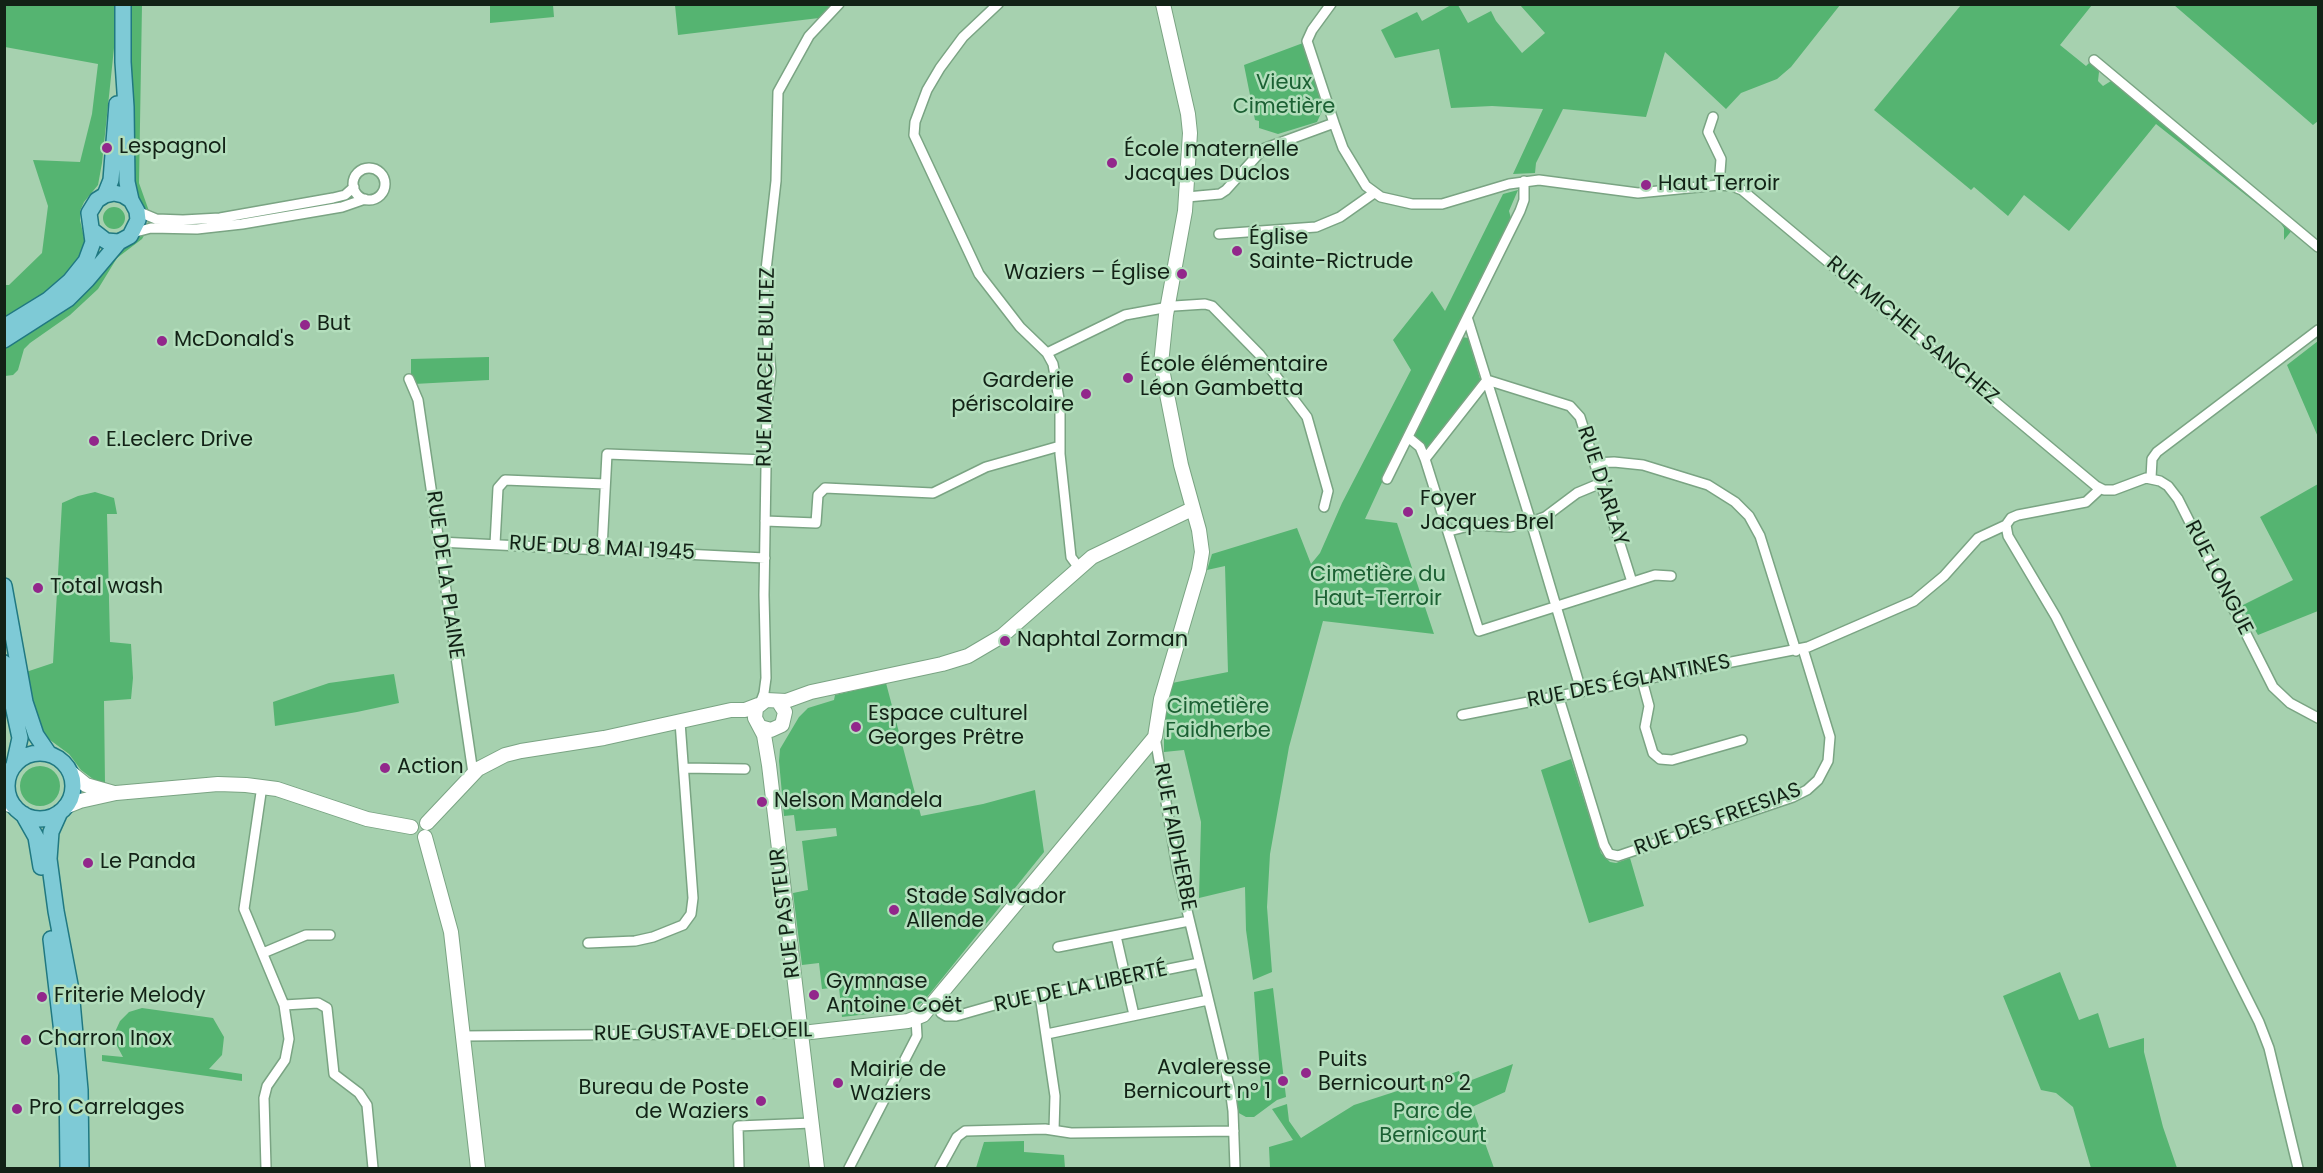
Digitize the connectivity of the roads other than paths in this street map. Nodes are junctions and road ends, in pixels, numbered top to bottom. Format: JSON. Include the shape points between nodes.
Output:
{"nodes":[{"id":1,"x":123,"y":4,"type":"edge"},
{"id":2,"x":839,"y":4,"type":"edge"},
{"id":3,"x":998,"y":4,"type":"edge"},
{"id":4,"x":1163,"y":4,"type":"edge"},
{"id":5,"x":1331,"y":4,"type":"edge"},
{"id":6,"x":2094,"y":60,"type":"dead end"},
{"id":7,"x":123,"y":62,"type":"junction"},
{"id":8,"x":1713,"y":117,"type":"dead end"},
{"id":9,"x":1334,"y":123,"type":"junction"},
{"id":10,"x":1524,"y":181,"type":"junction"},
{"id":11,"x":1719,"y":185,"type":"junction"},
{"id":12,"x":354,"y":187,"type":"junction"},
{"id":13,"x":1374,"y":193,"type":"junction"},
{"id":14,"x":105,"y":195,"type":"junction"},
{"id":15,"x":1187,"y":197,"type":"junction"},
{"id":16,"x":365,"y":199,"type":"junction"},
{"id":17,"x":134,"y":205,"type":"junction"},
{"id":18,"x":93,"y":231,"type":"junction"},
{"id":19,"x":132,"y":233,"type":"junction"},
{"id":20,"x":1219,"y":234,"type":"dead end"},
{"id":21,"x":118,"y":242,"type":"junction"},
{"id":22,"x":2319,"y":247,"type":"edge"},
{"id":23,"x":1168,"y":306,"type":"junction"},
{"id":24,"x":1467,"y":320,"type":"junction"},
{"id":25,"x":4,"y":327,"type":"edge"},
{"id":26,"x":2319,"y":330,"type":"edge"},
{"id":27,"x":4,"y":340,"type":"edge"},
{"id":28,"x":1047,"y":353,"type":"junction"},
{"id":29,"x":409,"y":379,"type":"dead end"},
{"id":30,"x":1488,"y":380,"type":"junction"},
{"id":31,"x":1408,"y":436,"type":"junction"},
{"id":32,"x":1060,"y":446,"type":"junction"},
{"id":33,"x":1425,"y":459,"type":"junction"},
{"id":34,"x":766,"y":460,"type":"junction"},
{"id":35,"x":1595,"y":463,"type":"junction"},
{"id":36,"x":2151,"y":478,"type":"junction"},
{"id":37,"x":1387,"y":479,"type":"dead end"},
{"id":38,"x":1601,"y":483,"type":"junction"},
{"id":39,"x":605,"y":484,"type":"junction"},
{"id":40,"x":2100,"y":489,"type":"junction"},
{"id":41,"x":1324,"y":507,"type":"dead end"},
{"id":42,"x":1192,"y":509,"type":"junction"},
{"id":43,"x":765,"y":521,"type":"junction"},
{"id":44,"x":1531,"y":522,"type":"junction"},
{"id":45,"x":2006,"y":525,"type":"junction"},
{"id":46,"x":1449,"y":531,"type":"junction"},
{"id":47,"x":439,"y":542,"type":"junction"},
{"id":48,"x":495,"y":544,"type":"junction"},
{"id":49,"x":602,"y":549,"type":"junction"},
{"id":50,"x":765,"y":558,"type":"junction"},
{"id":51,"x":1079,"y":568,"type":"junction"},
{"id":52,"x":1671,"y":576,"type":"dead end"},
{"id":53,"x":1632,"y":582,"type":"junction"},
{"id":54,"x":4,"y":586,"type":"edge"},
{"id":55,"x":1557,"y":606,"type":"junction"},
{"id":56,"x":1799,"y":650,"type":"junction"},
{"id":57,"x":4,"y":663,"type":"edge"},
{"id":58,"x":766,"y":678,"type":"junction"},
{"id":59,"x":1642,"y":680,"type":"junction"},
{"id":60,"x":1581,"y":690,"type":"junction"},
{"id":61,"x":1558,"y":695,"type":"junction"},
{"id":62,"x":776,"y":701,"type":"junction"},
{"id":63,"x":759,"y":704,"type":"junction"},
{"id":64,"x":722,"y":713,"type":"junction"},
{"id":65,"x":1462,"y":715,"type":"dead end"},
{"id":66,"x":2319,"y":718,"type":"edge"},
{"id":67,"x":680,"y":722,"type":"junction"},
{"id":68,"x":759,"y":725,"type":"junction"},
{"id":69,"x":778,"y":728,"type":"junction"},
{"id":70,"x":1155,"y":737,"type":"junction"},
{"id":71,"x":1742,"y":741,"type":"dead end"},
{"id":72,"x":50,"y":754,"type":"junction"},
{"id":73,"x":769,"y":765,"type":"junction"},
{"id":74,"x":684,"y":768,"type":"junction"},
{"id":75,"x":745,"y":769,"type":"dead end"},
{"id":76,"x":70,"y":772,"type":"junction"},
{"id":77,"x":473,"y":773,"type":"junction"},
{"id":78,"x":9,"y":774,"type":"edge"},
{"id":79,"x":262,"y":786,"type":"junction"},
{"id":80,"x":116,"y":793,"type":"junction"},
{"id":81,"x":14,"y":808,"type":"edge"},
{"id":82,"x":63,"y":809,"type":"junction"},
{"id":83,"x":427,"y":823,"type":"junction"},
{"id":84,"x":411,"y":827,"type":"junction"},
{"id":85,"x":425,"y":837,"type":"junction"},
{"id":86,"x":1189,"y":921,"type":"junction"},
{"id":87,"x":330,"y":935,"type":"dead end"},
{"id":88,"x":1116,"y":936,"type":"junction"},
{"id":89,"x":588,"y":943,"type":"dead end"},
{"id":90,"x":1058,"y":947,"type":"dead end"},
{"id":91,"x":263,"y":953,"type":"junction"},
{"id":92,"x":1199,"y":963,"type":"junction"},
{"id":93,"x":1126,"y":978,"type":"junction"},
{"id":94,"x":1040,"y":995,"type":"junction"},
{"id":95,"x":1208,"y":1000,"type":"junction"},
{"id":96,"x":936,"y":1001,"type":"junction"},
{"id":97,"x":284,"y":1005,"type":"junction"},
{"id":98,"x":1134,"y":1015,"type":"junction"},
{"id":99,"x":916,"y":1019,"type":"junction"},
{"id":100,"x":802,"y":1033,"type":"junction"},
{"id":101,"x":1047,"y":1034,"type":"junction"},
{"id":102,"x":463,"y":1036,"type":"junction"},
{"id":103,"x":812,"y":1123,"type":"junction"},
{"id":104,"x":1054,"y":1130,"type":"junction"},
{"id":105,"x":1234,"y":1131,"type":"junction"},
{"id":106,"x":68,"y":1168,"type":"edge"},
{"id":107,"x":81,"y":1168,"type":"edge"},
{"id":108,"x":266,"y":1168,"type":"edge"},
{"id":109,"x":373,"y":1168,"type":"edge"},
{"id":110,"x":478,"y":1168,"type":"edge"},
{"id":111,"x":740,"y":1168,"type":"edge"},
{"id":112,"x":817,"y":1168,"type":"edge"},
{"id":113,"x":849,"y":1168,"type":"edge"},
{"id":114,"x":940,"y":1168,"type":"edge"},
{"id":115,"x":1235,"y":1168,"type":"edge"},
{"id":116,"x":2298,"y":1168,"type":"edge"}],
"edges":[{"from":1,"to":7,"type":"main road"},
{"from":2,"to":34,"type":"street","name":"RUE MARCEL BULTEZ","via":[[809,36],[779,89],[776,182],[764,300],[771,365]]},
{"from":3,"to":28,"type":"street","via":[[963,37],[940,68],[921,105],[914,135],[979,274],[1024,332]]},
{"from":4,"to":15,"type":"street","name":"RUE FAIDHERBE","via":[[1189,120]]},
{"from":5,"to":9,"type":"street","via":[[1307,41]]},
{"from":6,"to":22,"type":"street"},
{"from":7,"to":14,"type":"main road","via":[[111,180]]},
{"from":7,"to":17,"type":"main road","via":[[127,182]]},
{"from":8,"to":11,"type":"street","via":[[1708,132],[1721,159]]},
{"from":9,"to":13,"type":"street","via":[[1343,148]]},
{"from":9,"to":15,"type":"street","via":[[1263,148],[1220,194]]},
{"from":10,"to":11,"type":"street","name":"RUE MICHEL SANCHEZ","via":[[1552,180],[1638,193]]},
{"from":10,"to":13,"type":"street","name":"RUE MICHEL SANCHEZ","via":[[1436,205],[1412,204]]},
{"from":10,"to":24,"type":"street","via":[[1520,211]]},
{"from":11,"to":40,"type":"street","name":"RUE MICHEL SANCHEZ","via":[[1737,187],[1756,200]]},
{"from":12,"to":16,"type":"street"},
{"from":12,"to":16,"type":"street","via":[[354,179],[362,170],[371,168],[382,173],[386,182],[383,192],[376,198]]},
{"from":12,"to":17,"type":"street","via":[[333,198],[220,218],[156,219],[147,217]]},
{"from":13,"to":20,"type":"street","via":[[1340,217],[1316,227]]},
{"from":14,"to":17,"type":"main road","via":[[120,194]]},
{"from":14,"to":18,"type":"main road","via":[[90,210]]},
{"from":15,"to":23,"type":"street","name":"RUE FAIDHERBE"},
{"from":16,"to":19,"type":"street","via":[[342,207],[242,224],[197,229],[151,228]]},
{"from":17,"to":19,"type":"main road","via":[[138,223]]},
{"from":18,"to":21,"type":"main road","via":[[106,241]]},
{"from":18,"to":25,"type":"main road","via":[[91,252],[70,281],[40,306]]},
{"from":19,"to":21,"type":"main road"},
{"from":21,"to":27,"type":"main road","via":[[68,299]]},
{"from":23,"to":28,"type":"street","via":[[1113,319]]},
{"from":23,"to":41,"type":"street","via":[[1209,304],[1260,355],[1307,417],[1328,491]]},
{"from":23,"to":42,"type":"street","name":"RUE FAIDHERBE","via":[[1161,364]]},
{"from":24,"to":30,"type":"street"},
{"from":24,"to":31,"type":"street"},
{"from":26,"to":36,"type":"street","via":[[2157,452],[2152,459]]},
{"from":28,"to":32,"type":"street","via":[[1058,387]]},
{"from":29,"to":47,"type":"street","name":"RUE DE LA PLAINE","via":[[418,400]]},
{"from":30,"to":33,"type":"street"},
{"from":30,"to":35,"type":"street","name":"RUE D'ARLAY","via":[[1573,408],[1580,417]]},
{"from":30,"to":44,"type":"street"},
{"from":31,"to":33,"type":"street","via":[[1420,447]]},
{"from":31,"to":37,"type":"street"},
{"from":32,"to":43,"type":"street","via":[[986,466],[933,493],[825,488],[818,495],[816,523]]},
{"from":32,"to":51,"type":"street","via":[[1071,557]]},
{"from":33,"to":46,"type":"street"},
{"from":34,"to":39,"type":"street","via":[[607,454]]},
{"from":34,"to":43,"type":"street","name":"RUE MARCEL BULTEZ"},
{"from":35,"to":38,"type":"street","name":"RUE D'ARLAY"},
{"from":35,"to":56,"type":"street","via":[[1640,464],[1708,485],[1735,502],[1760,536]]},
{"from":36,"to":40,"type":"street","via":[[2114,490]]},
{"from":36,"to":66,"type":"street","name":"RUE LONGUE","via":[[2164,483],[2175,495],[2273,687],[2290,703]]},
{"from":38,"to":44,"type":"street","via":[[1572,495],[1545,517]]},
{"from":38,"to":53,"type":"street","name":"RUE D'ARLAY"},
{"from":39,"to":48,"type":"street","via":[[505,480],[498,488]]},
{"from":39,"to":49,"type":"street"},
{"from":40,"to":45,"type":"street","name":"RUE DES ÉGLANTINES","via":[[2086,502],[2018,514]]},
{"from":42,"to":51,"type":"street","via":[[1097,554]]},
{"from":42,"to":70,"type":"street","name":"RUE FAIDHERBE","via":[[1200,538],[1201,565],[1161,699]]},
{"from":43,"to":50,"type":"street","name":"RUE MARCEL BULTEZ"},
{"from":44,"to":46,"type":"street","via":[[1510,527],[1473,525]]},
{"from":44,"to":55,"type":"street"},
{"from":45,"to":56,"type":"street","name":"RUE DES ÉGLANTINES","via":[[1978,538],[1944,576],[1914,601]]},
{"from":45,"to":116,"type":"street","via":[[2008,536],[2056,617],[2259,1022]]},
{"from":46,"to":55,"type":"street","via":[[1479,631]]},
{"from":47,"to":48,"type":"street","name":"RUE DU 8 MAI 1945"},
{"from":47,"to":77,"type":"street","name":"RUE DE LA PLAINE"},
{"from":48,"to":49,"type":"street","name":"RUE DU 8 MAI 1945"},
{"from":49,"to":50,"type":"street","name":"RUE DU 8 MAI 1945"},
{"from":50,"to":58,"type":"street","name":"RUE MARCEL BULTEZ"},
{"from":51,"to":62,"type":"street","via":[[1002,636],[968,656]]},
{"from":52,"to":53,"type":"street","via":[[1659,574]]},
{"from":53,"to":55,"type":"street"},
{"from":54,"to":72,"type":"main road","via":[[25,702],[36,735]]},
{"from":55,"to":60,"type":"street"},
{"from":56,"to":59,"type":"street","name":"RUE DES ÉGLANTINES"},
{"from":56,"to":61,"type":"street","name":"RUE DES FREESIAS","via":[[1830,737],[1828,761],[1818,780],[1793,797],[1618,856],[1609,854],[1604,845]]},
{"from":57,"to":78,"type":"main road","via":[[20,738]]},
{"from":58,"to":62,"type":"street","name":"RUE MARCEL BULTEZ"},
{"from":58,"to":63,"type":"street","name":"RUE MARCEL BULTEZ"},
{"from":59,"to":60,"type":"street","name":"RUE DES ÉGLANTINES"},
{"from":59,"to":71,"type":"street","via":[[1649,706],[1645,727],[1653,753],[1660,759],[1672,760]]},
{"from":60,"to":61,"type":"street","name":"RUE DES ÉGLANTINES"},
{"from":61,"to":65,"type":"street","name":"RUE DES ÉGLANTINES"},
{"from":62,"to":63,"type":"street"},
{"from":62,"to":69,"type":"street","via":[[786,714]]},
{"from":63,"to":64,"type":"street"},
{"from":63,"to":68,"type":"street","via":[[755,714]]},
{"from":64,"to":67,"type":"street"},
{"from":64,"to":68,"type":"street","via":[[741,715]]},
{"from":67,"to":74,"type":"street"},
{"from":67,"to":77,"type":"street","via":[[513,753],[490,761]]},
{"from":68,"to":69,"type":"street","via":[[767,730]]},
{"from":68,"to":73,"type":"street","name":"RUE PASTEUR"},
{"from":69,"to":73,"type":"street","name":"RUE PASTEUR","via":[[770,740]]},
{"from":70,"to":86,"type":"street","name":"RUE FAIDHERBE"},
{"from":70,"to":96,"type":"street"},
{"from":72,"to":76,"type":"main road","via":[[62,760]]},
{"from":72,"to":78,"type":"main road","via":[[28,754]]},
{"from":73,"to":100,"type":"street","name":"RUE PASTEUR"},
{"from":74,"to":75,"type":"street"},
{"from":74,"to":89,"type":"street","via":[[693,898],[689,918],[683,926],[647,939]]},
{"from":76,"to":80,"type":"street","via":[[86,785]]},
{"from":76,"to":82,"type":"main road","via":[[73,790]]},
{"from":77,"to":83,"type":"street"},
{"from":78,"to":81,"type":"main road","via":[[8,792]]},
{"from":79,"to":80,"type":"street","via":[[218,784]]},
{"from":79,"to":84,"type":"street","via":[[367,819]]},
{"from":79,"to":91,"type":"street","via":[[244,909]]},
{"from":80,"to":82,"type":"street"},
{"from":81,"to":82,"type":"main road","via":[[39,819]]},
{"from":81,"to":106,"type":"main road","via":[[31,825],[37,843],[54,956],[67,1075]]},
{"from":82,"to":107,"type":"main road","via":[[51,832],[49,859],[71,990],[80,1090]]},
{"from":83,"to":84,"type":"street","via":[[418,820]]},
{"from":83,"to":85,"type":"street"},
{"from":84,"to":85,"type":"street","via":[[415,836]]},
{"from":85,"to":102,"type":"street","via":[[451,932]]},
{"from":86,"to":88,"type":"street"},
{"from":86,"to":92,"type":"street","name":"RUE FAIDHERBE"},
{"from":87,"to":91,"type":"street","via":[[306,935]]},
{"from":88,"to":90,"type":"street"},
{"from":88,"to":93,"type":"street"},
{"from":91,"to":97,"type":"street"},
{"from":92,"to":93,"type":"street","name":"RUE DE LA LIBERTÉ"},
{"from":92,"to":95,"type":"street","name":"RUE FAIDHERBE"},
{"from":93,"to":94,"type":"street","name":"RUE DE LA LIBERTÉ"},
{"from":93,"to":98,"type":"street"},
{"from":94,"to":96,"type":"street","name":"RUE DE LA LIBERTÉ","via":[[953,1016],[941,1013]]},
{"from":94,"to":101,"type":"street"},
{"from":95,"to":98,"type":"street"},
{"from":95,"to":105,"type":"street","name":"RUE FAIDHERBE","via":[[1230,1089]]},
{"from":96,"to":99,"type":"street"},
{"from":97,"to":108,"type":"street","via":[[287,1053],[264,1098]]},
{"from":97,"to":109,"type":"street","via":[[318,1003],[327,1008],[334,1074],[368,1105]]},
{"from":98,"to":101,"type":"street"},
{"from":99,"to":100,"type":"street","name":"RUE GUSTAVE DELOEIL"},
{"from":99,"to":113,"type":"street","via":[[918,1034]]},
{"from":100,"to":102,"type":"street","name":"RUE GUSTAVE DELOEIL"},
{"from":100,"to":103,"type":"street","name":"RUE PASTEUR"},
{"from":101,"to":104,"type":"street","via":[[1056,1104]]},
{"from":102,"to":110,"type":"street"},
{"from":103,"to":111,"type":"street","via":[[738,1126]]},
{"from":103,"to":112,"type":"street","name":"RUE PASTEUR"},
{"from":104,"to":105,"type":"street"},
{"from":104,"to":114,"type":"street","via":[[963,1132]]},
{"from":105,"to":115,"type":"street","name":"RUE FAIDHERBE"}]}
